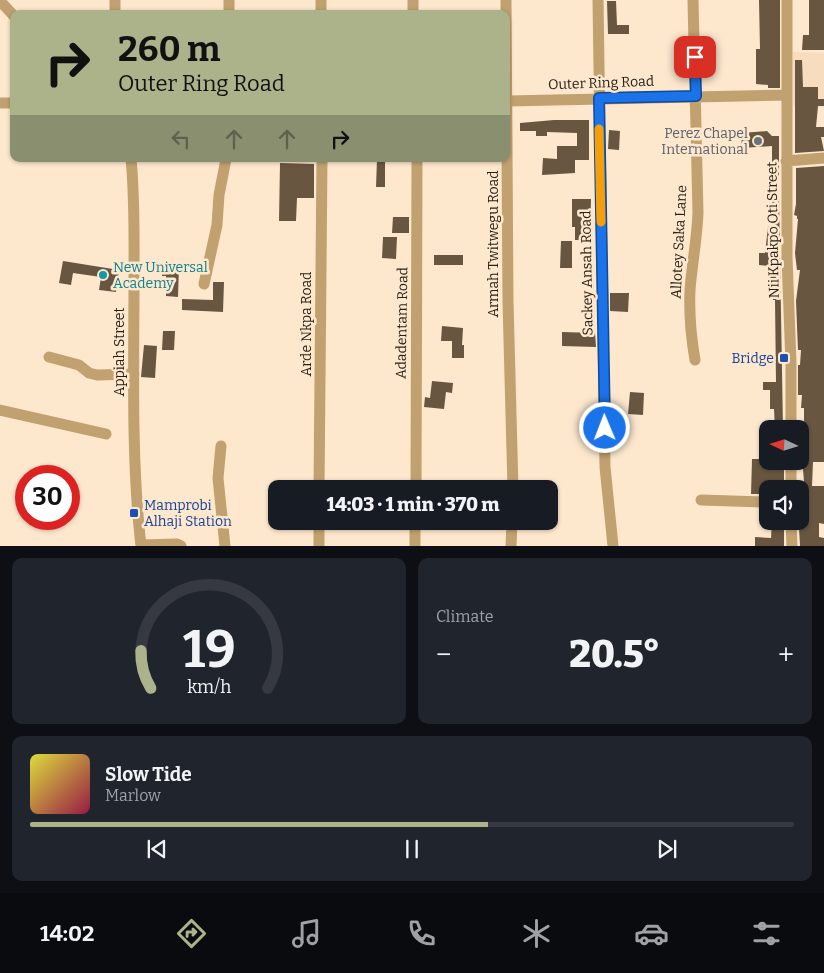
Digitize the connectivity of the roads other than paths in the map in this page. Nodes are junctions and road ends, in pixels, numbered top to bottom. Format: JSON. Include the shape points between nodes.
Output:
{"nodes":[{"id":1,"x":598,"y":0,"type":"edge"},
{"id":2,"x":693,"y":0,"type":"edge"},
{"id":3,"x":787,"y":0,"type":"edge"},
{"id":4,"x":0,"y":1,"type":"edge"},
{"id":5,"x":10,"y":12,"type":"edge"},
{"id":6,"x":787,"y":95,"type":"junction"},
{"id":7,"x":696,"y":96,"type":"junction"},
{"id":8,"x":599,"y":98,"type":"junction"},
{"id":9,"x":510,"y":101,"type":"edge"},
{"id":10,"x":824,"y":158,"type":"edge"},
{"id":11,"x":786,"y":161,"type":"junction"},
{"id":12,"x":131,"y":162,"type":"edge"},
{"id":13,"x":225,"y":162,"type":"edge"},
{"id":14,"x":322,"y":162,"type":"edge"},
{"id":15,"x":417,"y":162,"type":"edge"},
{"id":16,"x":507,"y":162,"type":"edge"},
{"id":17,"x":204,"y":284,"type":"dead end"},
{"id":18,"x":49,"y":357,"type":"dead end"},
{"id":19,"x":695,"y":360,"type":"dead end"},
{"id":20,"x":134,"y":374,"type":"junction"},
{"id":21,"x":0,"y":410,"type":"edge"},
{"id":22,"x":791,"y":420,"type":"edge"},
{"id":23,"x":106,"y":434,"type":"dead end"},
{"id":24,"x":221,"y":446,"type":"dead end"},
{"id":25,"x":319,"y":480,"type":"edge"},
{"id":26,"x":416,"y":480,"type":"edge"},
{"id":27,"x":513,"y":480,"type":"edge"},
{"id":28,"x":701,"y":500,"type":"dead end"},
{"id":29,"x":759,"y":502,"type":"edge"},
{"id":30,"x":319,"y":530,"type":"edge"},
{"id":31,"x":415,"y":530,"type":"edge"},
{"id":32,"x":512,"y":530,"type":"edge"},
{"id":33,"x":791,"y":530,"type":"edge"},
{"id":34,"x":141,"y":545,"type":"edge"},
{"id":35,"x":181,"y":546,"type":"edge"},
{"id":36,"x":225,"y":546,"type":"edge"},
{"id":37,"x":319,"y":546,"type":"edge"},
{"id":38,"x":415,"y":546,"type":"edge"},
{"id":39,"x":511,"y":546,"type":"edge"},
{"id":40,"x":613,"y":546,"type":"edge"},
{"id":41,"x":792,"y":546,"type":"edge"}],
"edges":[{"from":1,"to":8,"type":"street","name":"Sackey Ansah Road"},
{"from":2,"to":7,"type":"street","name":"Allotey Saka Lane"},
{"from":3,"to":6,"type":"street","name":"Nii Kpakpo Oti Street"},
{"from":4,"to":5,"type":"street"},
{"from":6,"to":7,"type":"street","name":"Outer Ring Road"},
{"from":6,"to":11,"type":"street","name":"Nii Kpakpo Oti Street"},
{"from":7,"to":8,"type":"street","name":"Outer Ring Road"},
{"from":7,"to":19,"type":"street","name":"Allotey Saka Lane","via":[[697,235],[690,289]]},
{"from":8,"to":9,"type":"street","name":"Outer Ring Road"},
{"from":8,"to":40,"type":"street","name":"Sackey Ansah Road","via":[[605,467]]},
{"from":10,"to":11,"type":"street"},
{"from":11,"to":22,"type":"street","name":"Nii Kpakpo Oti Street"},
{"from":12,"to":20,"type":"street","name":"Appiah Street"},
{"from":13,"to":17,"type":"street","via":[[217,225]]},
{"from":14,"to":25,"type":"street","name":"Arde Nkpa Road"},
{"from":15,"to":26,"type":"street","name":"Adadentam Road"},
{"from":16,"to":27,"type":"street","name":"Armah Twitwegu Road"},
{"from":18,"to":20,"type":"street","via":[[79,365],[97,375]]},
{"from":20,"to":34,"type":"street","name":"Appiah Street","via":[[136,497]]},
{"from":21,"to":23,"type":"street"},
{"from":24,"to":36,"type":"street","via":[[218,478]]},
{"from":28,"to":29,"type":"street"},
{"from":30,"to":37,"type":"street"},
{"from":31,"to":38,"type":"street"},
{"from":32,"to":39,"type":"street"},
{"from":33,"to":41,"type":"street"},
{"from":34,"to":35,"type":"street"}]}
